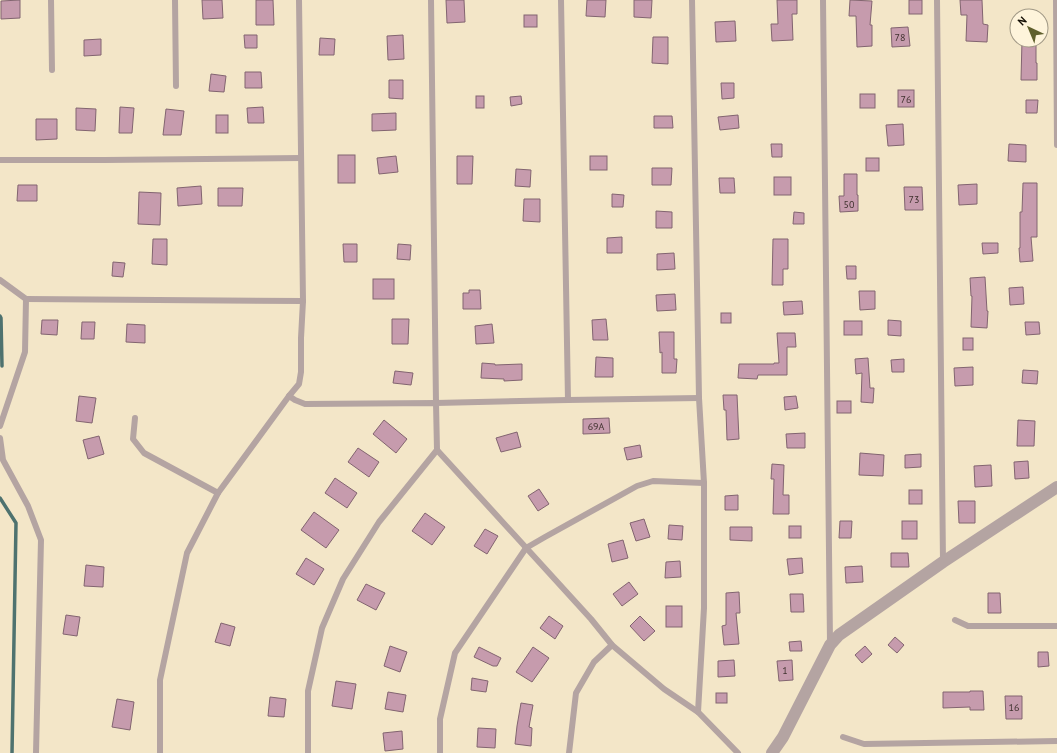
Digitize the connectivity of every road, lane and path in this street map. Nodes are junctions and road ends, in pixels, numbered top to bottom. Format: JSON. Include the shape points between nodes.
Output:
{"nodes":[{"id":1,"x":51,"y":0,"type":"edge"},
{"id":2,"x":175,"y":0,"type":"edge"},
{"id":3,"x":299,"y":0,"type":"edge"},
{"id":4,"x":431,"y":0,"type":"edge"},
{"id":5,"x":561,"y":0,"type":"edge"},
{"id":6,"x":692,"y":0,"type":"edge"},
{"id":7,"x":823,"y":0,"type":"edge"},
{"id":8,"x":937,"y":0,"type":"edge"},
{"id":9,"x":1056,"y":0,"type":"edge"},
{"id":10,"x":52,"y":70,"type":"dead end"},
{"id":11,"x":176,"y":86,"type":"dead end"},
{"id":12,"x":1057,"y":145,"type":"edge"},
{"id":13,"x":302,"y":158,"type":"junction"},
{"id":14,"x":0,"y":160,"type":"edge"},
{"id":15,"x":0,"y":280,"type":"edge"},
{"id":16,"x":26,"y":299,"type":"junction"},
{"id":17,"x":303,"y":302,"type":"junction"},
{"id":18,"x":289,"y":396,"type":"junction"},
{"id":19,"x":699,"y":398,"type":"junction"},
{"id":20,"x":568,"y":400,"type":"junction"},
{"id":21,"x":436,"y":403,"type":"junction"},
{"id":22,"x":135,"y":418,"type":"dead end"},
{"id":23,"x":0,"y":426,"type":"edge"},
{"id":24,"x":0,"y":438,"type":"edge"},
{"id":25,"x":437,"y":450,"type":"junction"},
{"id":26,"x":704,"y":483,"type":"junction"},
{"id":27,"x":1057,"y":487,"type":"edge"},
{"id":28,"x":218,"y":493,"type":"junction"},
{"id":29,"x":526,"y":548,"type":"junction"},
{"id":30,"x":943,"y":562,"type":"junction"},
{"id":31,"x":955,"y":620,"type":"dead end"},
{"id":32,"x":1057,"y":626,"type":"edge"},
{"id":33,"x":612,"y":644,"type":"junction"},
{"id":34,"x":830,"y":645,"type":"junction"},
{"id":35,"x":698,"y":712,"type":"junction"},
{"id":36,"x":842,"y":737,"type":"dead end"},
{"id":37,"x":1057,"y":741,"type":"edge"},
{"id":38,"x":36,"y":753,"type":"edge"},
{"id":39,"x":160,"y":753,"type":"edge"},
{"id":40,"x":308,"y":753,"type":"edge"},
{"id":41,"x":440,"y":753,"type":"edge"},
{"id":42,"x":569,"y":753,"type":"edge"},
{"id":43,"x":738,"y":753,"type":"edge"},
{"id":44,"x":772,"y":753,"type":"edge"}],
"edges":[{"from":1,"to":10,"type":"lane"},
{"from":2,"to":11,"type":"lane"},
{"from":3,"to":13,"type":"lane"},
{"from":4,"to":21,"type":"lane"},
{"from":5,"to":20,"type":"lane"},
{"from":6,"to":19,"type":"lane"},
{"from":7,"to":34,"type":"lane"},
{"from":8,"to":30,"type":"lane"},
{"from":9,"to":12,"type":"lane"},
{"from":13,"to":14,"type":"lane"},
{"from":13,"to":17,"type":"lane"},
{"from":15,"to":16,"type":"lane"},
{"from":16,"to":17,"type":"lane"},
{"from":16,"to":23,"type":"lane","via":[[25,352]]},
{"from":17,"to":18,"type":"lane","via":[[301,372],[299,384]]},
{"from":18,"to":21,"type":"lane","via":[[305,404]]},
{"from":18,"to":28,"type":"lane"},
{"from":19,"to":20,"type":"lane"},
{"from":19,"to":26,"type":"lane"},
{"from":20,"to":21,"type":"lane"},
{"from":21,"to":25,"type":"lane"},
{"from":22,"to":28,"type":"lane","via":[[133,439],[144,453]]},
{"from":24,"to":38,"type":"lane","via":[[3,460],[28,506],[41,540]]},
{"from":25,"to":29,"type":"lane"},
{"from":25,"to":40,"type":"lane","via":[[379,522],[343,579],[322,628],[308,691]]},
{"from":26,"to":29,"type":"lane","via":[[653,481],[637,486]]},
{"from":26,"to":35,"type":"lane","via":[[704,608]]},
{"from":27,"to":30,"type":"street"},
{"from":28,"to":39,"type":"lane","via":[[188,553],[160,680]]},
{"from":29,"to":33,"type":"lane"},
{"from":29,"to":41,"type":"lane","via":[[455,653],[440,719]]},
{"from":30,"to":34,"type":"street","via":[[839,635]]},
{"from":31,"to":32,"type":"lane","via":[[968,626]]},
{"from":33,"to":35,"type":"lane","via":[[664,689]]},
{"from":33,"to":42,"type":"lane","via":[[594,662],[576,693]]},
{"from":34,"to":44,"type":"street","via":[[783,737]]},
{"from":35,"to":43,"type":"lane"},
{"from":36,"to":37,"type":"lane","via":[[864,744]]}]}
